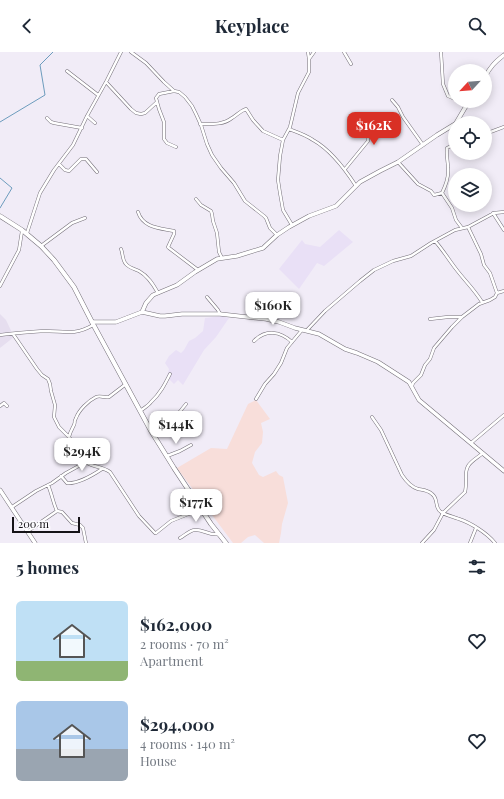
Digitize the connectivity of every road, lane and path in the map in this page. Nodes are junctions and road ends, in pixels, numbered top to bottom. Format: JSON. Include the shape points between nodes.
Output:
{"nodes":[{"id":1,"x":121,"y":52,"type":"edge"},
{"id":2,"x":131,"y":52,"type":"edge"},
{"id":3,"x":308,"y":52,"type":"edge"},
{"id":4,"x":314,"y":52,"type":"edge"},
{"id":5,"x":344,"y":52,"type":"edge"},
{"id":6,"x":441,"y":52,"type":"edge"},
{"id":7,"x":504,"y":55,"type":"edge"},
{"id":8,"x":309,"y":59,"type":"junction"},
{"id":9,"x":351,"y":64,"type":"dead end"},
{"id":10,"x":492,"y":65,"type":"edge"},
{"id":11,"x":67,"y":71,"type":"dead end"},
{"id":12,"x":106,"y":82,"type":"junction"},
{"id":13,"x":174,"y":91,"type":"junction"},
{"id":14,"x":98,"y":95,"type":"junction"},
{"id":15,"x":448,"y":96,"type":"edge"},
{"id":16,"x":392,"y":100,"type":"dead end"},
{"id":17,"x":157,"y":102,"type":"junction"},
{"id":18,"x":360,"y":114,"type":"dead end"},
{"id":19,"x":87,"y":116,"type":"junction"},
{"id":20,"x":47,"y":118,"type":"dead end"},
{"id":21,"x":95,"y":123,"type":"dead end"},
{"id":22,"x":200,"y":124,"type":"junction"},
{"id":23,"x":504,"y":127,"type":"edge"},
{"id":24,"x":82,"y":128,"type":"junction"},
{"id":25,"x":289,"y":129,"type":"junction"},
{"id":26,"x":448,"y":129,"type":"edge"},
{"id":27,"x":492,"y":131,"type":"edge"},
{"id":28,"x":283,"y":140,"type":"junction"},
{"id":29,"x":423,"y":145,"type":"junction"},
{"id":30,"x":176,"y":147,"type":"dead end"},
{"id":31,"x":448,"y":147,"type":"edge"},
{"id":32,"x":398,"y":162,"type":"junction"},
{"id":33,"x":59,"y":164,"type":"junction"},
{"id":34,"x":345,"y":169,"type":"junction"},
{"id":35,"x":97,"y":172,"type":"dead end"},
{"id":36,"x":356,"y":186,"type":"junction"},
{"id":37,"x":442,"y":193,"type":"junction"},
{"id":38,"x":196,"y":199,"type":"dead end"},
{"id":39,"x":138,"y":212,"type":"dead end"},
{"id":40,"x":504,"y":212,"type":"edge"},
{"id":41,"x":493,"y":213,"type":"junction"},
{"id":42,"x":1,"y":217,"type":"edge"},
{"id":43,"x":85,"y":218,"type":"dead end"},
{"id":44,"x":292,"y":225,"type":"junction"},
{"id":45,"x":468,"y":227,"type":"junction"},
{"id":46,"x":462,"y":228,"type":"junction"},
{"id":47,"x":504,"y":230,"type":"edge"},
{"id":48,"x":24,"y":232,"type":"junction"},
{"id":49,"x":277,"y":235,"type":"junction"},
{"id":50,"x":435,"y":241,"type":"junction"},
{"id":51,"x":41,"y":246,"type":"junction"},
{"id":52,"x":121,"y":248,"type":"dead end"},
{"id":53,"x":222,"y":258,"type":"junction"},
{"id":54,"x":198,"y":270,"type":"junction"},
{"id":55,"x":0,"y":286,"type":"edge"},
{"id":56,"x":504,"y":291,"type":"edge"},
{"id":57,"x":158,"y":293,"type":"junction"},
{"id":58,"x":497,"y":293,"type":"junction"},
{"id":59,"x":207,"y":297,"type":"dead end"},
{"id":60,"x":482,"y":302,"type":"junction"},
{"id":61,"x":142,"y":312,"type":"junction"},
{"id":62,"x":220,"y":314,"type":"junction"},
{"id":63,"x":462,"y":317,"type":"junction"},
{"id":64,"x":430,"y":319,"type":"dead end"},
{"id":65,"x":93,"y":323,"type":"junction"},
{"id":66,"x":304,"y":330,"type":"junction"},
{"id":67,"x":14,"y":334,"type":"junction"},
{"id":68,"x":0,"y":335,"type":"edge"},
{"id":69,"x":254,"y":341,"type":"dead end"},
{"id":70,"x":292,"y":342,"type":"junction"},
{"id":71,"x":170,"y":374,"type":"dead end"},
{"id":72,"x":126,"y":384,"type":"junction"},
{"id":73,"x":412,"y":386,"type":"junction"},
{"id":74,"x":256,"y":399,"type":"dead end"},
{"id":75,"x":186,"y":404,"type":"dead end"},
{"id":76,"x":0,"y":406,"type":"edge"},
{"id":77,"x":7,"y":406,"type":"dead end"},
{"id":78,"x":140,"y":411,"type":"junction"},
{"id":79,"x":504,"y":415,"type":"edge"},
{"id":80,"x":372,"y":417,"type":"dead end"},
{"id":81,"x":69,"y":437,"type":"junction"},
{"id":82,"x":155,"y":437,"type":"junction"},
{"id":83,"x":471,"y":443,"type":"junction"},
{"id":84,"x":191,"y":445,"type":"dead end"},
{"id":85,"x":483,"y":453,"type":"junction"},
{"id":86,"x":167,"y":456,"type":"junction"},
{"id":87,"x":86,"y":462,"type":"junction"},
{"id":88,"x":103,"y":468,"type":"junction"},
{"id":89,"x":504,"y":471,"type":"edge"},
{"id":90,"x":61,"y":476,"type":"junction"},
{"id":91,"x":48,"y":485,"type":"junction"},
{"id":92,"x":0,"y":490,"type":"edge"},
{"id":93,"x":12,"y":507,"type":"junction"},
{"id":94,"x":202,"y":509,"type":"junction"},
{"id":95,"x":58,"y":512,"type":"junction"},
{"id":96,"x":443,"y":513,"type":"junction"},
{"id":97,"x":476,"y":528,"type":"junction"},
{"id":98,"x":28,"y":532,"type":"junction"},
{"id":99,"x":219,"y":534,"type":"junction"},
{"id":100,"x":180,"y":538,"type":"dead end"},
{"id":101,"x":35,"y":543,"type":"edge"},
{"id":102,"x":86,"y":543,"type":"edge"},
{"id":103,"x":226,"y":543,"type":"edge"},
{"id":104,"x":422,"y":543,"type":"edge"},
{"id":105,"x":470,"y":543,"type":"edge"},
{"id":106,"x":495,"y":543,"type":"edge"}],
"edges":[{"from":1,"to":12,"type":"street"},
{"from":2,"to":13,"type":"street"},
{"from":3,"to":8,"type":"street"},
{"from":4,"to":8,"type":"street"},
{"from":5,"to":9,"type":"street"},
{"from":6,"to":15,"type":"street","via":[[443,84]]},
{"from":7,"to":10,"type":"street"},
{"from":8,"to":25,"type":"street","via":[[309,72],[298,93]]},
{"from":11,"to":14,"type":"street"},
{"from":12,"to":14,"type":"street"},
{"from":12,"to":17,"type":"street","via":[[136,113],[145,113]]},
{"from":13,"to":17,"type":"street","via":[[159,94]]},
{"from":13,"to":22,"type":"street","via":[[185,97],[194,108]]},
{"from":14,"to":19,"type":"street"},
{"from":16,"to":29,"type":"street"},
{"from":17,"to":30,"type":"street","via":[[164,122],[164,139],[167,144]]},
{"from":18,"to":34,"type":"street","via":[[369,139]]},
{"from":19,"to":21,"type":"street"},
{"from":19,"to":24,"type":"street"},
{"from":20,"to":24,"type":"street","via":[[54,123]]},
{"from":22,"to":28,"type":"street","via":[[220,123],[246,109],[262,131]]},
{"from":22,"to":49,"type":"street","via":[[212,155],[221,168],[245,201],[264,216]]},
{"from":23,"to":27,"type":"street"},
{"from":24,"to":33,"type":"street"},
{"from":25,"to":28,"type":"street"},
{"from":25,"to":34,"type":"street","via":[[312,139]]},
{"from":26,"to":29,"type":"street"},
{"from":28,"to":44,"type":"street","via":[[279,186],[283,210]]},
{"from":29,"to":32,"type":"street"},
{"from":31,"to":37,"type":"street","via":[[448,174]]},
{"from":32,"to":36,"type":"street"},
{"from":32,"to":37,"type":"street","via":[[424,188],[434,195]]},
{"from":33,"to":35,"type":"street","via":[[68,171],[81,159],[86,160]]},
{"from":33,"to":48,"type":"street","via":[[40,193]]},
{"from":34,"to":36,"type":"street"},
{"from":36,"to":44,"type":"street","via":[[336,206]]},
{"from":37,"to":46,"type":"street"},
{"from":38,"to":53,"type":"street","via":[[211,211]]},
{"from":39,"to":54,"type":"street","via":[[146,224],[174,231],[168,247]]},
{"from":40,"to":41,"type":"street"},
{"from":41,"to":45,"type":"street"},
{"from":41,"to":47,"type":"street"},
{"from":42,"to":48,"type":"main road"},
{"from":43,"to":51,"type":"street","via":[[72,223]]},
{"from":44,"to":49,"type":"street"},
{"from":45,"to":46,"type":"street"},
{"from":45,"to":58,"type":"street"},
{"from":46,"to":50,"type":"street"},
{"from":48,"to":51,"type":"main road"},
{"from":48,"to":55,"type":"street","via":[[19,250]]},
{"from":49,"to":53,"type":"street","via":[[263,248]]},
{"from":50,"to":60,"type":"street"},
{"from":50,"to":66,"type":"street","via":[[409,257],[393,261],[369,274]]},
{"from":51,"to":65,"type":"main road","via":[[74,287]]},
{"from":52,"to":57,"type":"street","via":[[126,264],[147,277]]},
{"from":53,"to":54,"type":"street"},
{"from":54,"to":57,"type":"street","via":[[177,285]]},
{"from":56,"to":58,"type":"street"},
{"from":57,"to":61,"type":"street","via":[[146,303]]},
{"from":58,"to":60,"type":"street","via":[[490,300]]},
{"from":59,"to":62,"type":"street"},
{"from":60,"to":63,"type":"street"},
{"from":61,"to":62,"type":"street","via":[[160,316]]},
{"from":61,"to":65,"type":"street","via":[[116,322]]},
{"from":62,"to":66,"type":"street","via":[[266,319]]},
{"from":63,"to":64,"type":"street"},
{"from":63,"to":73,"type":"street","via":[[434,348],[421,375]]},
{"from":65,"to":67,"type":"street","via":[[85,329],[76,331]]},
{"from":65,"to":72,"type":"main road"},
{"from":66,"to":70,"type":"street"},
{"from":66,"to":73,"type":"street","via":[[319,334],[345,349],[378,362]]},
{"from":67,"to":68,"type":"street"},
{"from":67,"to":81,"type":"street","via":[[37,369],[48,379],[55,405],[54,417]]},
{"from":69,"to":70,"type":"street","via":[[262,334],[272,333],[283,335]]},
{"from":70,"to":74,"type":"street"},
{"from":71,"to":78,"type":"street","via":[[151,403]]},
{"from":72,"to":78,"type":"main road"},
{"from":72,"to":81,"type":"street","via":[[109,397],[98,396],[84,406]]},
{"from":73,"to":83,"type":"street","via":[[419,400]]},
{"from":75,"to":82,"type":"street"},
{"from":76,"to":77,"type":"street","via":[[4,403]]},
{"from":78,"to":82,"type":"main road"},
{"from":79,"to":83,"type":"street"},
{"from":80,"to":96,"type":"street","via":[[406,482],[416,489],[432,493]]},
{"from":81,"to":87,"type":"street"},
{"from":82,"to":86,"type":"main road"},
{"from":83,"to":85,"type":"street"},
{"from":84,"to":86,"type":"street"},
{"from":85,"to":89,"type":"street"},
{"from":85,"to":96,"type":"street","via":[[465,471],[465,492]]},
{"from":86,"to":94,"type":"main road"},
{"from":87,"to":88,"type":"street"},
{"from":87,"to":90,"type":"street"},
{"from":88,"to":90,"type":"street","via":[[92,476],[71,484]]},
{"from":88,"to":94,"type":"street","via":[[110,472],[142,519],[155,533],[171,521]]},
{"from":90,"to":91,"type":"street"},
{"from":91,"to":93,"type":"street"},
{"from":91,"to":95,"type":"street"},
{"from":92,"to":93,"type":"street"},
{"from":93,"to":98,"type":"street"},
{"from":94,"to":99,"type":"main road"},
{"from":95,"to":98,"type":"street"},
{"from":95,"to":102,"type":"street","via":[[62,512],[72,523],[83,528]]},
{"from":96,"to":97,"type":"street"},
{"from":96,"to":104,"type":"street","via":[[434,530]]},
{"from":97,"to":105,"type":"street"},
{"from":97,"to":106,"type":"street"},
{"from":98,"to":101,"type":"street"},
{"from":99,"to":100,"type":"street","via":[[194,530]]},
{"from":99,"to":103,"type":"main road"}]}
